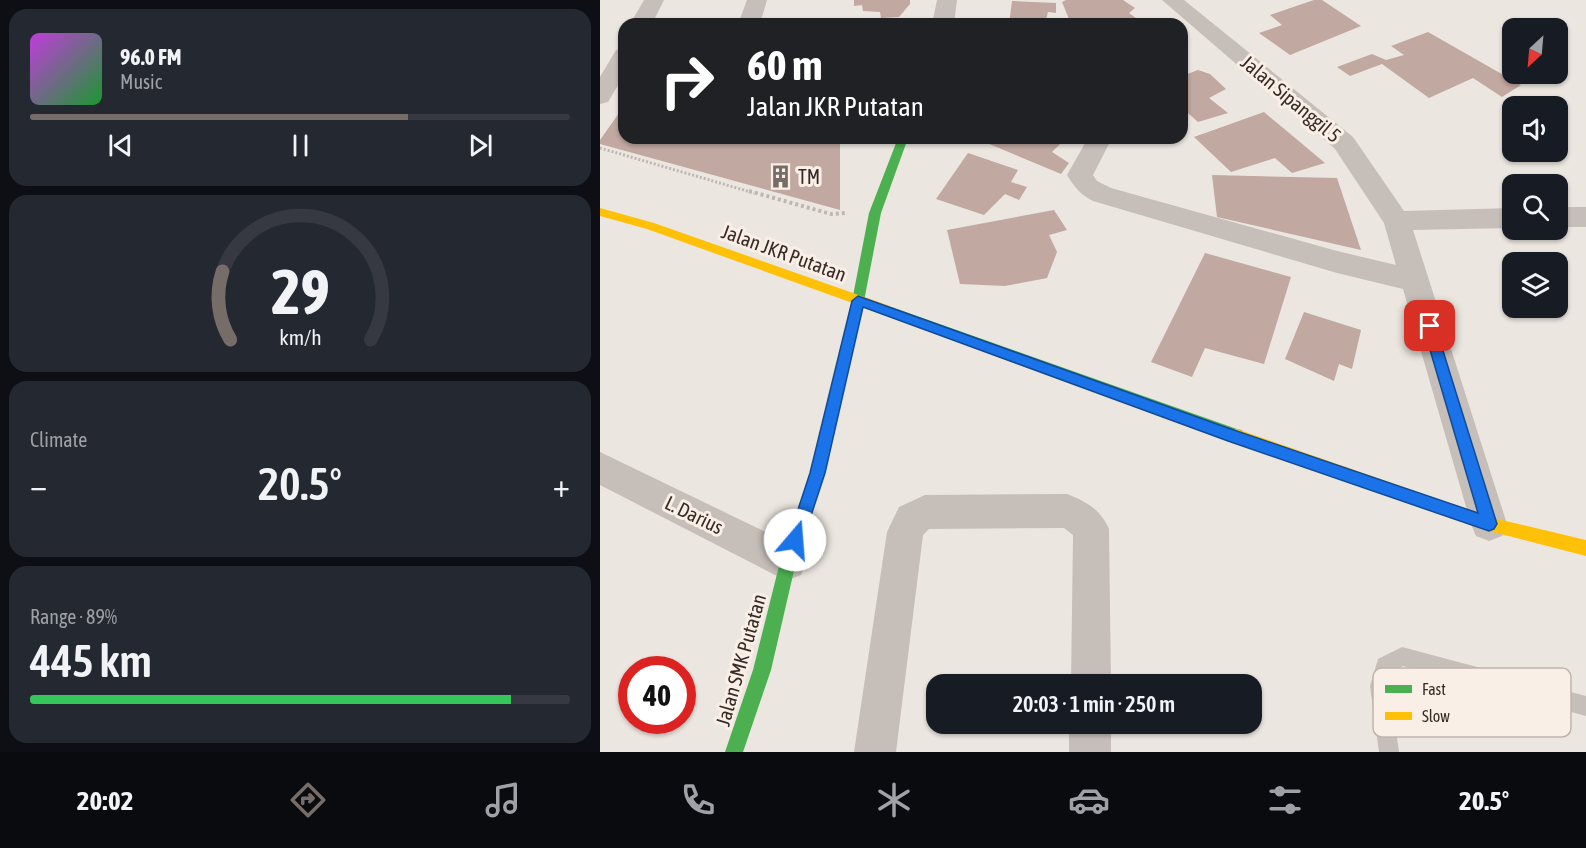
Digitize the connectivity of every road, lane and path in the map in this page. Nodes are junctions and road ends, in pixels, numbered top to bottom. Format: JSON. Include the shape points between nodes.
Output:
{"nodes":[{"id":1,"x":654,"y":0,"type":"edge"},
{"id":2,"x":758,"y":0,"type":"edge"},
{"id":3,"x":947,"y":0,"type":"edge"},
{"id":4,"x":1172,"y":0,"type":"edge"},
{"id":5,"x":644,"y":18,"type":"edge"},
{"id":6,"x":751,"y":18,"type":"edge"},
{"id":7,"x":944,"y":18,"type":"edge"},
{"id":8,"x":618,"y":64,"type":"edge"},
{"id":9,"x":603,"y":86,"type":"edge"},
{"id":10,"x":901,"y":144,"type":"edge"},
{"id":11,"x":1097,"y":144,"type":"edge"},
{"id":12,"x":600,"y":148,"type":"edge"},
{"id":13,"x":600,"y":199,"type":"edge"},
{"id":14,"x":600,"y":212,"type":"edge"},
{"id":15,"x":875,"y":213,"type":"junction"},
{"id":16,"x":1568,"y":217,"type":"edge"},
{"id":17,"x":1586,"y":217,"type":"edge"},
{"id":18,"x":1502,"y":218,"type":"edge"},
{"id":19,"x":1397,"y":221,"type":"junction"},
{"id":20,"x":651,"y":226,"type":"junction"},
{"id":21,"x":1417,"y":282,"type":"junction"},
{"id":22,"x":858,"y":301,"type":"junction"},
{"id":23,"x":600,"y":468,"type":"edge"},
{"id":24,"x":1489,"y":524,"type":"junction"},
{"id":25,"x":1586,"y":548,"type":"edge"},
{"id":26,"x":788,"y":562,"type":"junction"},
{"id":27,"x":1384,"y":668,"type":"edge"},
{"id":28,"x":1447,"y":668,"type":"edge"},
{"id":29,"x":1090,"y":674,"type":"edge"},
{"id":30,"x":1571,"y":701,"type":"edge"},
{"id":31,"x":1586,"y":705,"type":"edge"},
{"id":32,"x":1090,"y":734,"type":"edge"},
{"id":33,"x":1387,"y":737,"type":"edge"},
{"id":34,"x":734,"y":752,"type":"edge"},
{"id":35,"x":875,"y":752,"type":"edge"},
{"id":36,"x":1090,"y":752,"type":"edge"},
{"id":37,"x":1389,"y":752,"type":"edge"}],
"edges":[{"from":1,"to":5,"type":"street"},
{"from":2,"to":6,"type":"street"},
{"from":3,"to":7,"type":"street"},
{"from":4,"to":19,"type":"street","name":"Jalan Sipanggil 5","via":[[1344,143]]},
{"from":8,"to":9,"type":"street"},
{"from":10,"to":15,"type":"street","name":"Jalan SMK Putatan"},
{"from":11,"to":21,"type":"street","via":[[1080,175],[1102,195]]},
{"from":12,"to":15,"type":"path","via":[[831,214]]},
{"from":13,"to":20,"type":"street","name":"Jalan JKR Putatan"},
{"from":14,"to":20,"type":"street","name":"Jalan JKR Putatan"},
{"from":15,"to":22,"type":"street","name":"Jalan SMK Putatan"},
{"from":16,"to":17,"type":"street"},
{"from":18,"to":19,"type":"street"},
{"from":19,"to":21,"type":"street","name":"Jalan Sipanggil 5"},
{"from":20,"to":22,"type":"street","name":"Jalan JKR Putatan"},
{"from":21,"to":24,"type":"street","name":"Jalan Sipanggil 5"},
{"from":22,"to":24,"type":"street","name":"Jalan JKR Putatan"},
{"from":22,"to":26,"type":"street","name":"Jalan SMK Putatan","via":[[817,473]]},
{"from":23,"to":26,"type":"street","name":"L. Darius"},
{"from":24,"to":25,"type":"street","name":"Jalan JKR Putatan"},
{"from":26,"to":34,"type":"street","name":"Jalan SMK Putatan","via":[[762,669]]},
{"from":27,"to":28,"type":"lane","via":[[1402,656]]},
{"from":29,"to":35,"type":"street","via":[[1091,529],[1082,519],[1067,512],[925,512],[912,519],[905,532]]},
{"from":30,"to":31,"type":"lane"},
{"from":32,"to":36,"type":"street"},
{"from":33,"to":37,"type":"lane"}]}
